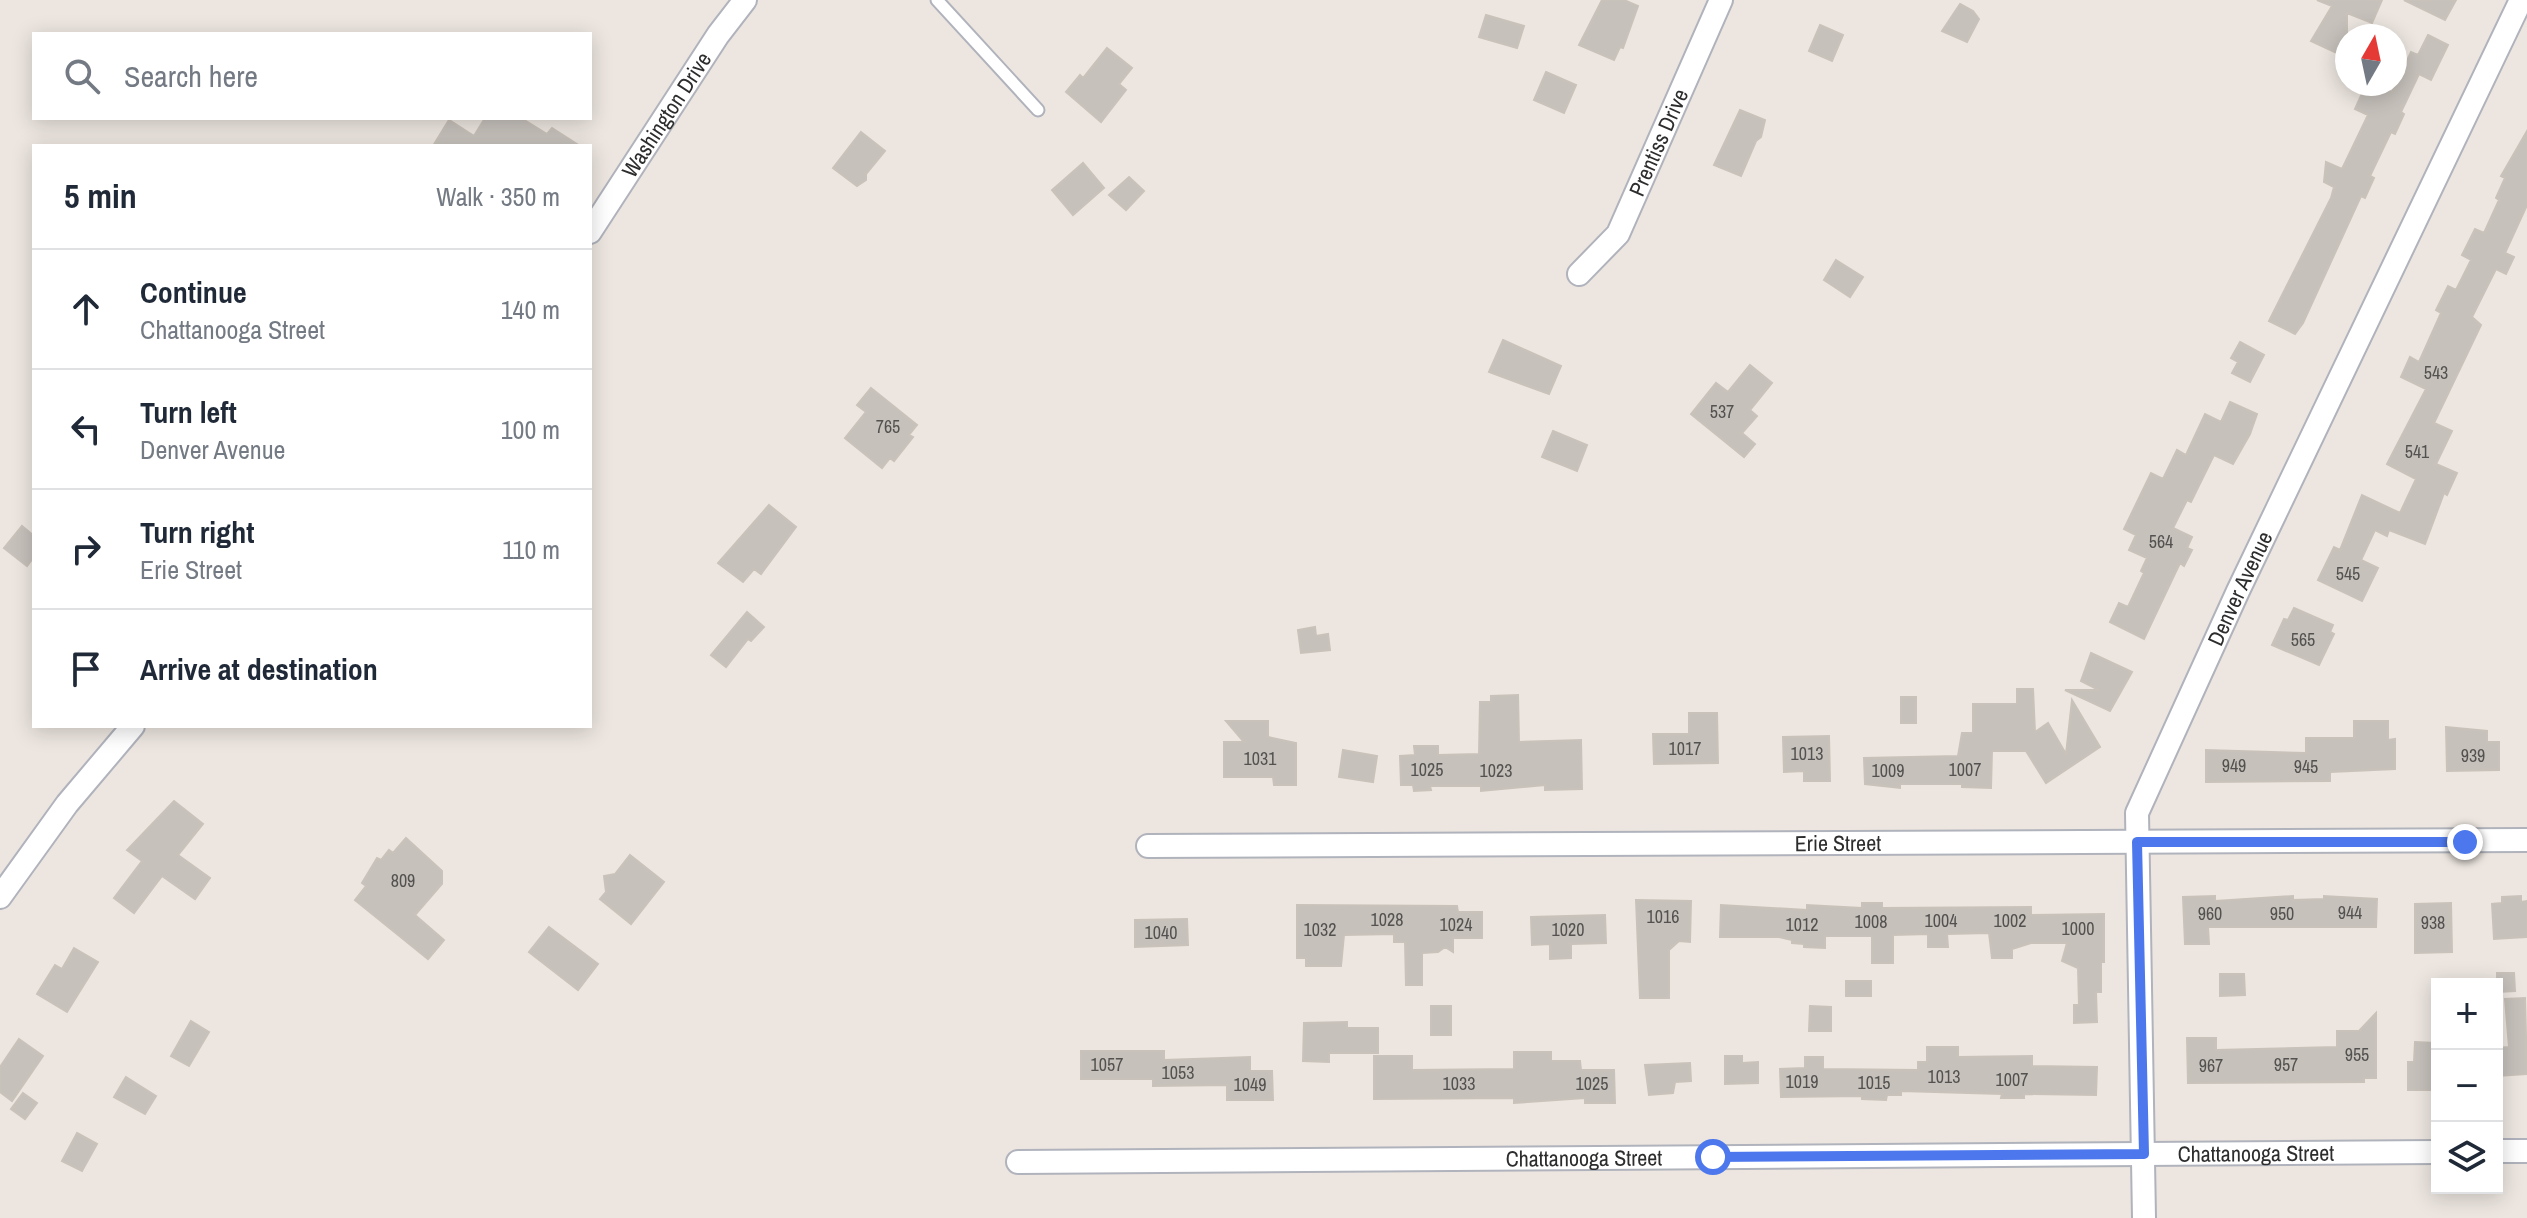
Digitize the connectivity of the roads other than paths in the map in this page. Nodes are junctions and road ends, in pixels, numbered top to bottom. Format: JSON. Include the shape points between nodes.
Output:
{"nodes":[{"id":1,"x":745,"y":0,"type":"edge"},
{"id":2,"x":937,"y":0,"type":"edge"},
{"id":3,"x":1721,"y":0,"type":"edge"},
{"id":4,"x":2521,"y":0,"type":"edge"},
{"id":5,"x":1038,"y":110,"type":"dead end"},
{"id":6,"x":592,"y":229,"type":"edge"},
{"id":7,"x":1579,"y":274,"type":"dead end"},
{"id":8,"x":131,"y":728,"type":"edge"},
{"id":9,"x":2527,"y":840,"type":"edge"},
{"id":10,"x":2137,"y":842,"type":"junction"},
{"id":11,"x":1148,"y":846,"type":"dead end"},
{"id":12,"x":0,"y":897,"type":"edge"},
{"id":13,"x":2503,"y":1151,"type":"edge"},
{"id":14,"x":2527,"y":1151,"type":"edge"},
{"id":15,"x":2431,"y":1152,"type":"edge"},
{"id":16,"x":2144,"y":1154,"type":"junction"},
{"id":17,"x":1018,"y":1162,"type":"dead end"},
{"id":18,"x":2144,"y":1218,"type":"edge"}],
"edges":[{"from":1,"to":6,"type":"street","name":"Washington Drive"},
{"from":2,"to":5,"type":"lane"},
{"from":3,"to":7,"type":"street","name":"Prentiss Drive","via":[[1618,234]]},
{"from":4,"to":10,"type":"street","name":"Denver Avenue","via":[[2144,794],[2137,813]]},
{"from":8,"to":12,"type":"street"},
{"from":9,"to":10,"type":"street","name":"Erie Street"},
{"from":10,"to":11,"type":"street","name":"Erie Street"},
{"from":10,"to":16,"type":"street","name":"Denver Avenue"},
{"from":13,"to":14,"type":"street"},
{"from":15,"to":16,"type":"street","name":"Chattanooga Street"},
{"from":16,"to":17,"type":"street","name":"Chattanooga Street"},
{"from":16,"to":18,"type":"street","name":"Denver Avenue"}]}
